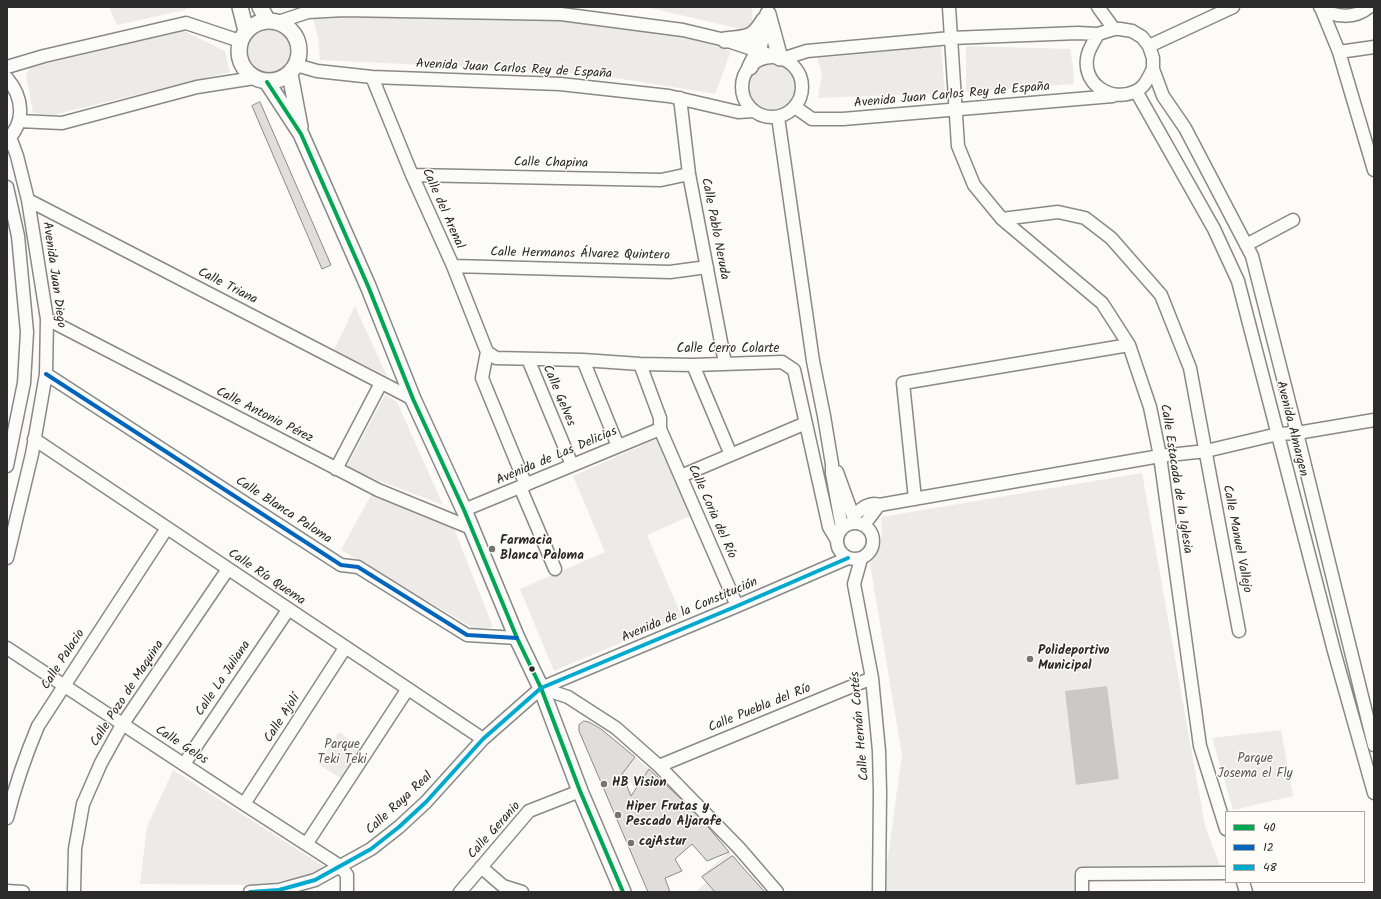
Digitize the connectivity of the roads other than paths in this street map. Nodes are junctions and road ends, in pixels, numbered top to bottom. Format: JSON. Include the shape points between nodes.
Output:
{"nodes":[{"id":1,"x":240,"y":7,"type":"edge"},
{"id":2,"x":260,"y":7,"type":"edge"},
{"id":3,"x":949,"y":7,"type":"edge"},
{"id":4,"x":1098,"y":7,"type":"edge"},
{"id":5,"x":1233,"y":7,"type":"edge"},
{"id":6,"x":1369,"y":7,"type":"edge"},
{"id":7,"x":344,"y":8,"type":"edge"},
{"id":8,"x":1320,"y":8,"type":"edge"},
{"id":9,"x":559,"y":10,"type":"edge"},
{"id":10,"x":767,"y":10,"type":"edge"},
{"id":11,"x":273,"y":22,"type":"junction"},
{"id":12,"x":1114,"y":29,"type":"junction"},
{"id":13,"x":1098,"y":34,"type":"junction"},
{"id":14,"x":243,"y":36,"type":"junction"},
{"id":15,"x":951,"y":38,"type":"junction"},
{"id":16,"x":725,"y":40,"type":"junction"},
{"id":17,"x":1149,"y":46,"type":"junction"},
{"id":18,"x":1374,"y":47,"type":"edge"},
{"id":19,"x":758,"y":51,"type":"junction"},
{"id":20,"x":1339,"y":52,"type":"junction"},
{"id":21,"x":779,"y":58,"type":"junction"},
{"id":22,"x":7,"y":67,"type":"edge"},
{"id":23,"x":750,"y":67,"type":"junction"},
{"id":24,"x":293,"y":70,"type":"junction"},
{"id":25,"x":1153,"y":70,"type":"junction"},
{"id":26,"x":372,"y":77,"type":"junction"},
{"id":27,"x":7,"y":78,"type":"edge"},
{"id":28,"x":260,"y":80,"type":"junction"},
{"id":29,"x":1136,"y":91,"type":"junction"},
{"id":30,"x":1116,"y":96,"type":"junction"},
{"id":31,"x":680,"y":98,"type":"junction"},
{"id":32,"x":795,"y":107,"type":"junction"},
{"id":33,"x":956,"y":110,"type":"junction"},
{"id":34,"x":754,"y":111,"type":"junction"},
{"id":35,"x":778,"y":117,"type":"junction"},
{"id":36,"x":19,"y":121,"type":"junction"},
{"id":37,"x":301,"y":134,"type":"junction"},
{"id":38,"x":8,"y":139,"type":"edge"},
{"id":39,"x":1374,"y":170,"type":"edge"},
{"id":40,"x":689,"y":174,"type":"junction"},
{"id":41,"x":412,"y":175,"type":"junction"},
{"id":42,"x":7,"y":187,"type":"edge"},
{"id":43,"x":28,"y":200,"type":"junction"},
{"id":44,"x":1002,"y":219,"type":"junction"},
{"id":45,"x":1293,"y":220,"type":"dead end"},
{"id":46,"x":1246,"y":245,"type":"junction"},
{"id":47,"x":453,"y":266,"type":"junction"},
{"id":48,"x":707,"y":267,"type":"junction"},
{"id":49,"x":48,"y":319,"type":"junction"},
{"id":50,"x":1129,"y":345,"type":"junction"},
{"id":51,"x":488,"y":352,"type":"junction"},
{"id":52,"x":528,"y":359,"type":"junction"},
{"id":53,"x":583,"y":360,"type":"junction"},
{"id":54,"x":724,"y":363,"type":"junction"},
{"id":55,"x":640,"y":364,"type":"junction"},
{"id":56,"x":693,"y":364,"type":"junction"},
{"id":57,"x":46,"y":374,"type":"junction"},
{"id":58,"x":381,"y":383,"type":"junction"},
{"id":59,"x":414,"y":399,"type":"junction"},
{"id":60,"x":1374,"y":420,"type":"edge"},
{"id":61,"x":806,"y":423,"type":"junction"},
{"id":62,"x":660,"y":429,"type":"junction"},
{"id":63,"x":10,"y":431,"type":"edge"},
{"id":64,"x":1297,"y":433,"type":"junction"},
{"id":65,"x":1278,"y":434,"type":"junction"},
{"id":66,"x":34,"y":439,"type":"junction"},
{"id":67,"x":618,"y":446,"type":"junction"},
{"id":68,"x":1206,"y":451,"type":"junction"},
{"id":69,"x":731,"y":455,"type":"junction"},
{"id":70,"x":1160,"y":456,"type":"junction"},
{"id":71,"x":832,"y":464,"type":"junction"},
{"id":72,"x":572,"y":465,"type":"junction"},
{"id":73,"x":7,"y":466,"type":"edge"},
{"id":74,"x":336,"y":469,"type":"junction"},
{"id":75,"x":680,"y":476,"type":"junction"},
{"id":76,"x":523,"y":486,"type":"junction"},
{"id":77,"x":916,"y":498,"type":"junction"},
{"id":78,"x":464,"y":510,"type":"junction"},
{"id":79,"x":857,"y":521,"type":"junction"},
{"id":80,"x":167,"y":528,"type":"junction"},
{"id":81,"x":471,"y":528,"type":"junction"},
{"id":82,"x":842,"y":528,"type":"junction"},
{"id":83,"x":837,"y":540,"type":"junction"},
{"id":84,"x":7,"y":558,"type":"edge"},
{"id":85,"x":848,"y":558,"type":"junction"},
{"id":86,"x":861,"y":559,"type":"junction"},
{"id":87,"x":228,"y":569,"type":"junction"},
{"id":88,"x":555,"y":569,"type":"dead end"},
{"id":89,"x":738,"y":606,"type":"junction"},
{"id":90,"x":288,"y":610,"type":"junction"},
{"id":91,"x":1239,"y":631,"type":"dead end"},
{"id":92,"x":517,"y":638,"type":"junction"},
{"id":93,"x":7,"y":648,"type":"edge"},
{"id":94,"x":345,"y":648,"type":"junction"},
{"id":95,"x":872,"y":678,"type":"junction"},
{"id":96,"x":64,"y":685,"type":"junction"},
{"id":97,"x":541,"y":688,"type":"junction"},
{"id":98,"x":407,"y":690,"type":"junction"},
{"id":99,"x":122,"y":725,"type":"junction"},
{"id":100,"x":483,"y":739,"type":"junction"},
{"id":101,"x":1374,"y":745,"type":"edge"},
{"id":102,"x":184,"y":764,"type":"junction"},
{"id":103,"x":659,"y":766,"type":"junction"},
{"id":104,"x":580,"y":791,"type":"junction"},
{"id":105,"x":1374,"y":793,"type":"edge"},
{"id":106,"x":244,"y":804,"type":"junction"},
{"id":107,"x":7,"y":818,"type":"edge"},
{"id":108,"x":1225,"y":826,"type":"edge"},
{"id":109,"x":307,"y":843,"type":"junction"},
{"id":110,"x":340,"y":866,"type":"junction"},
{"id":111,"x":481,"y":867,"type":"junction"},
{"id":112,"x":1225,"y":873,"type":"edge"},
{"id":113,"x":7,"y":891,"type":"edge"},
{"id":114,"x":23,"y":892,"type":"edge"},
{"id":115,"x":74,"y":892,"type":"edge"},
{"id":116,"x":250,"y":892,"type":"edge"},
{"id":117,"x":347,"y":892,"type":"edge"},
{"id":118,"x":460,"y":892,"type":"edge"},
{"id":119,"x":522,"y":892,"type":"edge"},
{"id":120,"x":623,"y":892,"type":"edge"},
{"id":121,"x":777,"y":892,"type":"edge"},
{"id":122,"x":879,"y":892,"type":"edge"},
{"id":123,"x":1082,"y":892,"type":"edge"}],
"edges":[{"from":1,"to":14,"type":"main road"},
{"from":2,"to":11,"type":"main road"},
{"from":3,"to":15,"type":"street","name":"Calle Estacada de la Iglesia"},
{"from":4,"to":12,"type":"street"},
{"from":5,"to":17,"type":"street"},
{"from":6,"to":8,"type":"street","via":[[1350,16],[1338,16]]},
{"from":7,"to":9,"type":"street"},
{"from":7,"to":11,"type":"street","via":[[308,12]]},
{"from":8,"to":20,"type":"street"},
{"from":9,"to":16,"type":"street","via":[[683,30]]},
{"from":10,"to":16,"type":"main road","via":[[758,30],[748,37]]},
{"from":10,"to":19,"type":"main road"},
{"from":10,"to":21,"type":"main road"},
{"from":11,"to":14,"type":"main road","via":[[256,24]]},
{"from":11,"to":24,"type":"main road","via":[[288,27],[295,35],[299,55]]},
{"from":12,"to":13,"type":"street"},
{"from":12,"to":17,"type":"street","via":[[1132,31],[1142,37]]},
{"from":13,"to":15,"type":"street"},
{"from":13,"to":30,"type":"street","via":[[1088,53],[1088,70],[1092,81],[1099,89]]},
{"from":14,"to":22,"type":"street","via":[[186,23]]},
{"from":14,"to":28,"type":"main road","via":[[238,48],[238,57],[247,73]]},
{"from":15,"to":21,"type":"street","via":[[807,51]]},
{"from":15,"to":33,"type":"street","name":"Calle Estacada de la Iglesia"},
{"from":16,"to":19,"type":"street"},
{"from":17,"to":25,"type":"street"},
{"from":18,"to":20,"type":"street"},
{"from":19,"to":21,"type":"street"},
{"from":19,"to":23,"type":"main road"},
{"from":20,"to":39,"type":"street"},
{"from":21,"to":23,"type":"street","via":[[764,58]]},
{"from":21,"to":32,"type":"street","via":[[789,62],[801,78],[800,98]]},
{"from":23,"to":34,"type":"street","via":[[744,75],[742,90],[747,104]]},
{"from":24,"to":26,"type":"street","name":"Avenida Juan Carlos Rey de España"},
{"from":24,"to":28,"type":"main road","via":[[279,80]]},
{"from":24,"to":37,"type":"main road"},
{"from":25,"to":29,"type":"street","via":[[1145,84]]},
{"from":25,"to":46,"type":"street","name":"Avenida Almargen","via":[[1163,96],[1185,128]]},
{"from":26,"to":31,"type":"street","name":"Avenida Juan Carlos Rey de España","via":[[560,84]]},
{"from":26,"to":41,"type":"street","name":"Calle del Arenal"},
{"from":27,"to":36,"type":"street","via":[[19,97]]},
{"from":28,"to":36,"type":"street","via":[[200,87],[62,123]]},
{"from":28,"to":37,"type":"main road"},
{"from":29,"to":30,"type":"street"},
{"from":29,"to":65,"type":"street","name":"Avenida Almargen","via":[[1214,229],[1238,281]]},
{"from":30,"to":33,"type":"street","name":"Avenida Juan Carlos Rey de España"},
{"from":31,"to":34,"type":"street","name":"Avenida Juan Carlos Rey de España","via":[[738,112]]},
{"from":31,"to":40,"type":"street","name":"Calle Pablo Neruda"},
{"from":32,"to":33,"type":"street","name":"Avenida Juan Carlos Rey de España","via":[[812,119]]},
{"from":32,"to":35,"type":"street"},
{"from":33,"to":44,"type":"street","name":"Calle Estacada de la Iglesia","via":[[958,146],[974,185]]},
{"from":34,"to":35,"type":"street","via":[[761,115]]},
{"from":35,"to":71,"type":"street","via":[[813,361]]},
{"from":36,"to":38,"type":"street"},
{"from":37,"to":59,"type":"main road","via":[[368,286]]},
{"from":38,"to":43,"type":"street","name":"Avenida Juan Diego","via":[[17,156]]},
{"from":40,"to":41,"type":"street","name":"Calle Chapina","via":[[661,180]]},
{"from":40,"to":48,"type":"street","name":"Calle Pablo Neruda"},
{"from":41,"to":47,"type":"street","name":"Calle del Arenal"},
{"from":42,"to":63,"type":"street","via":[[18,236],[27,332],[24,383]]},
{"from":43,"to":49,"type":"street","name":"Avenida Juan Diego"},
{"from":43,"to":58,"type":"street","name":"Calle Triana"},
{"from":44,"to":50,"type":"street","name":"Calle Estacada de la Iglesia","via":[[1102,303]]},
{"from":44,"to":68,"type":"street","name":"Calle Manuel Vallejo","via":[[1058,212],[1085,218],[1111,238],[1161,295],[1190,368]]},
{"from":45,"to":46,"type":"street"},
{"from":46,"to":64,"type":"street","name":"Avenida Almargen","via":[[1252,256]]},
{"from":47,"to":48,"type":"street","name":"Calle Hermanos Álvarez Quintero","via":[[670,272]]},
{"from":47,"to":51,"type":"street","name":"Calle del Arenal"},
{"from":48,"to":54,"type":"street","name":"Calle Pablo Neruda"},
{"from":49,"to":57,"type":"street","name":"Avenida Juan Diego"},
{"from":49,"to":74,"type":"street","name":"Calle Antonio Pérez"},
{"from":50,"to":70,"type":"street","name":"Calle Estacada de la Iglesia","via":[[1150,407]]},
{"from":50,"to":77,"type":"street","via":[[903,383]]},
{"from":51,"to":52,"type":"street","name":"Calle Cerro Colarte","via":[[496,358]]},
{"from":51,"to":76,"type":"street","via":[[482,378]]},
{"from":52,"to":53,"type":"street","name":"Calle Cerro Colarte"},
{"from":52,"to":72,"type":"street","name":"Calle Gelves"},
{"from":53,"to":55,"type":"street","name":"Calle Cerro Colarte"},
{"from":53,"to":67,"type":"street"},
{"from":54,"to":56,"type":"street","name":"Calle Cerro Colarte"},
{"from":54,"to":61,"type":"street","name":"Calle Cerro Colarte","via":[[782,362],[794,370]]},
{"from":55,"to":56,"type":"street","name":"Calle Cerro Colarte"},
{"from":55,"to":62,"type":"street","name":"Calle Coria del Río","via":[[660,418]]},
{"from":56,"to":69,"type":"street"},
{"from":57,"to":66,"type":"street","name":"Avenida Juan Diego"},
{"from":57,"to":92,"type":"street","name":"Calle Blanca Paloma","via":[[341,565],[358,567],[467,635]]},
{"from":58,"to":59,"type":"street","name":"Calle Triana"},
{"from":58,"to":74,"type":"street"},
{"from":59,"to":78,"type":"main road"},
{"from":60,"to":64,"type":"street"},
{"from":61,"to":69,"type":"street"},
{"from":61,"to":83,"type":"street","name":"Calle Cerro Colarte","via":[[829,527]]},
{"from":62,"to":67,"type":"street","name":"Avenida de Las Delicias"},
{"from":62,"to":75,"type":"street","name":"Calle Coria del Río"},
{"from":63,"to":73,"type":"street"},
{"from":64,"to":65,"type":"street"},
{"from":64,"to":101,"type":"street","name":"Avenida Almargen"},
{"from":65,"to":68,"type":"street"},
{"from":65,"to":105,"type":"street","name":"Avenida Almargen"},
{"from":66,"to":80,"type":"street","name":"Calle Río Quema"},
{"from":66,"to":84,"type":"street","name":"Avenida Juan Diego"},
{"from":67,"to":72,"type":"street","name":"Avenida de Las Delicias"},
{"from":68,"to":70,"type":"street"},
{"from":68,"to":91,"type":"street","name":"Calle Manuel Vallejo"},
{"from":69,"to":75,"type":"street"},
{"from":70,"to":77,"type":"street"},
{"from":70,"to":108,"type":"street","name":"Calle Estacada de la Iglesia","via":[[1200,746]]},
{"from":71,"to":79,"type":"street"},
{"from":71,"to":82,"type":"street"},
{"from":72,"to":76,"type":"street","name":"Avenida de Las Delicias"},
{"from":74,"to":81,"type":"street","name":"Calle Antonio Pérez","via":[[378,490]]},
{"from":75,"to":89,"type":"street","name":"Calle Coria del Río"},
{"from":76,"to":78,"type":"street","name":"Avenida de Las Delicias"},
{"from":76,"to":88,"type":"street"},
{"from":77,"to":79,"type":"street","via":[[879,505]]},
{"from":78,"to":81,"type":"main road"},
{"from":79,"to":82,"type":"street"},
{"from":79,"to":86,"type":"street","via":[[871,532],[874,538],[871,550]]},
{"from":80,"to":87,"type":"street","name":"Calle Río Quema"},
{"from":80,"to":96,"type":"street","name":"Calle Palacio"},
{"from":81,"to":92,"type":"main road"},
{"from":82,"to":83,"type":"street"},
{"from":83,"to":85,"type":"street","via":[[840,552]]},
{"from":85,"to":86,"type":"street"},
{"from":85,"to":89,"type":"street","name":"Avenida de la Constitución"},
{"from":86,"to":95,"type":"street","name":"Calle Hernán Cortés","via":[[854,584]]},
{"from":87,"to":90,"type":"street","name":"Calle Río Quema"},
{"from":87,"to":99,"type":"street","name":"Calle Pozo de Maquina"},
{"from":89,"to":97,"type":"street","name":"Avenida de la Constitución"},
{"from":90,"to":94,"type":"street","name":"Calle Río Quema"},
{"from":90,"to":102,"type":"street","name":"Calle La Juliana"},
{"from":92,"to":97,"type":"main road"},
{"from":93,"to":96,"type":"street","name":"Calle Gelos"},
{"from":94,"to":98,"type":"street","name":"Calle Río Quema"},
{"from":94,"to":106,"type":"street","name":"Calle Ajolí"},
{"from":95,"to":103,"type":"street","name":"Calle Puebla del Río"},
{"from":95,"to":122,"type":"street","name":"Calle Hernán Cortés","via":[[879,751]]},
{"from":96,"to":99,"type":"street","name":"Calle Gelos"},
{"from":96,"to":107,"type":"street","name":"Calle Palacio","via":[[38,726],[26,752]]},
{"from":97,"to":100,"type":"street","name":"Calle Raya Real"},
{"from":97,"to":103,"type":"street","via":[[568,697],[616,728]]},
{"from":97,"to":104,"type":"main road"},
{"from":98,"to":100,"type":"street","name":"Calle Río Quema"},
{"from":98,"to":109,"type":"street"},
{"from":99,"to":102,"type":"street","name":"Calle Gelos"},
{"from":99,"to":115,"type":"street","name":"Calle Pozo de Maquina","via":[[101,763],[83,804],[75,849]]},
{"from":100,"to":110,"type":"street","name":"Calle Raya Real","via":[[426,802],[399,827],[371,849]]},
{"from":102,"to":106,"type":"street","name":"Calle Gelos"},
{"from":103,"to":121,"type":"street","via":[[739,848]]},
{"from":104,"to":111,"type":"street","name":"Calle Geranio","via":[[529,811]]},
{"from":104,"to":120,"type":"main road"},
{"from":106,"to":109,"type":"street","name":"Calle Gelos"},
{"from":109,"to":110,"type":"street","name":"Calle Gelos"},
{"from":110,"to":116,"type":"street","name":"Calle Raya Real","via":[[315,880],[279,890]]},
{"from":110,"to":117,"type":"street","via":[[347,875]]},
{"from":111,"to":118,"type":"street","name":"Calle Geranio"},
{"from":111,"to":119,"type":"street","via":[[503,886]]},
{"from":112,"to":123,"type":"street","via":[[1082,874]]},
{"from":113,"to":114,"type":"street"}]}
